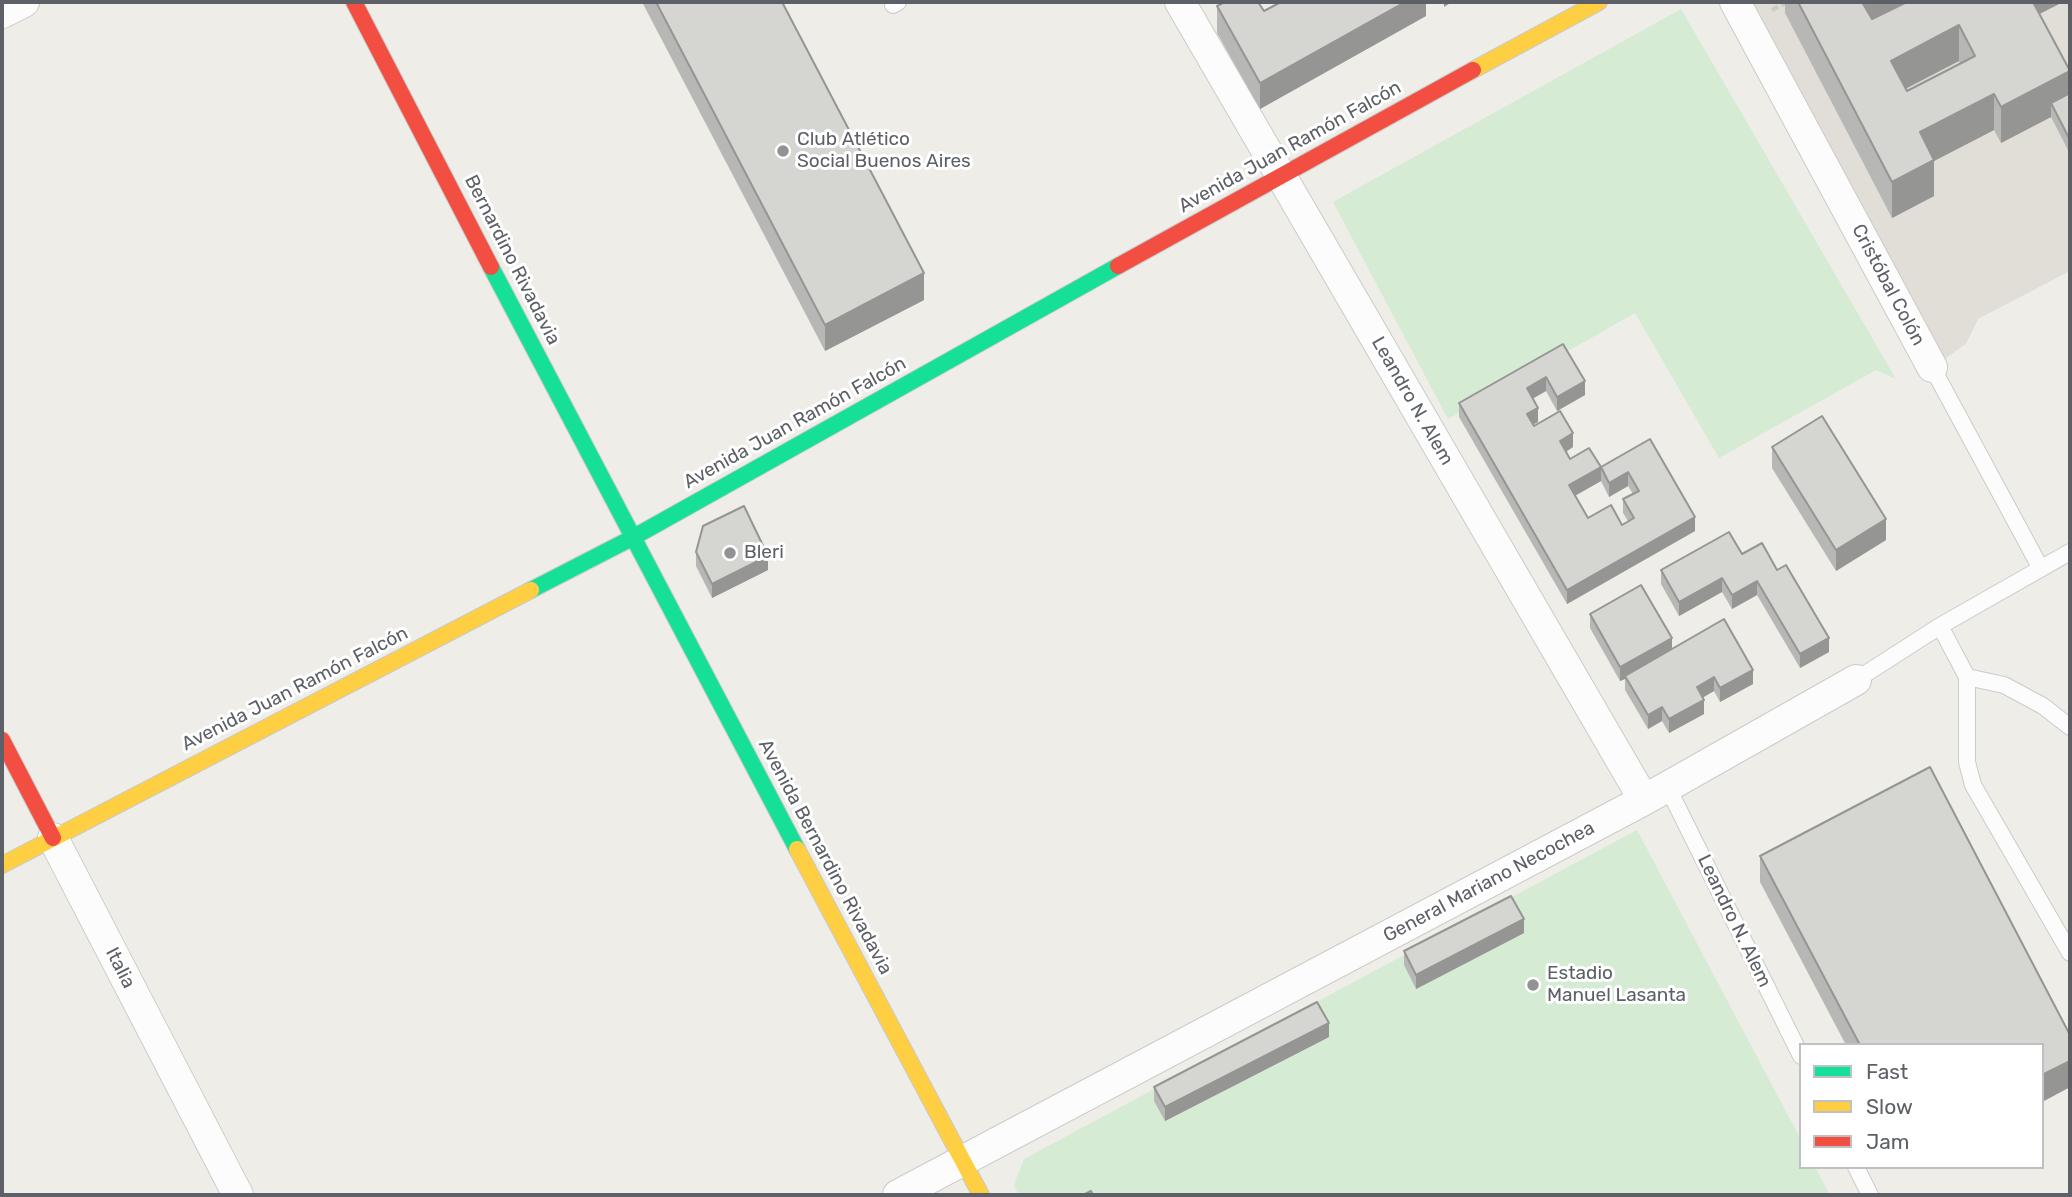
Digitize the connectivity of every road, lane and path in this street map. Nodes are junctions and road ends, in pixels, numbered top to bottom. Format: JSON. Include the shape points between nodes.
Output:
{"nodes":[{"id":1,"x":24,"y":2,"type":"edge"},
{"id":2,"x":354,"y":2,"type":"edge"},
{"id":3,"x":1180,"y":2,"type":"edge"},
{"id":4,"x":1599,"y":2,"type":"edge"},
{"id":5,"x":1735,"y":2,"type":"edge"},
{"id":6,"x":2,"y":13,"type":"edge"},
{"id":7,"x":1281,"y":175,"type":"junction"},
{"id":8,"x":1932,"y":367,"type":"joint"},
{"id":9,"x":632,"y":538,"type":"junction"},
{"id":10,"x":2070,"y":552,"type":"edge"},
{"id":11,"x":2040,"y":567,"type":"junction"},
{"id":12,"x":1940,"y":626,"type":"junction"},
{"id":13,"x":1967,"y":677,"type":"junction"},
{"id":14,"x":1856,"y":680,"type":"joint"},
{"id":15,"x":2070,"y":727,"type":"edge"},
{"id":16,"x":2,"y":740,"type":"edge"},
{"id":17,"x":1656,"y":793,"type":"junction"},
{"id":18,"x":53,"y":838,"type":"junction"},
{"id":19,"x":2,"y":865,"type":"edge"},
{"id":20,"x":2070,"y":953,"type":"edge"},
{"id":21,"x":1799,"y":1052,"type":"edge"},
{"id":22,"x":963,"y":1161,"type":"junction"},
{"id":23,"x":1857,"y":1169,"type":"edge"},
{"id":24,"x":238,"y":1195,"type":"edge"},
{"id":25,"x":898,"y":1195,"type":"edge"},
{"id":26,"x":981,"y":1195,"type":"edge"},
{"id":27,"x":1870,"y":1195,"type":"edge"}],
"edges":[{"from":1,"to":6,"type":"street"},
{"from":2,"to":9,"type":"main road","name":"Bernardino Rivadavia"},
{"from":3,"to":7,"type":"street","name":"Leandro N. Alem"},
{"from":4,"to":7,"type":"main road","name":"Avenida Juan Ramón Falcón"},
{"from":5,"to":8,"type":"street","name":"Cristóbal Colón"},
{"from":7,"to":9,"type":"main road","name":"Avenida Juan Ramón Falcón"},
{"from":7,"to":17,"type":"street","name":"Leandro N. Alem"},
{"from":8,"to":11,"type":"lane","name":"Cristóbal Colón"},
{"from":9,"to":18,"type":"main road","name":"Avenida Juan Ramón Falcón"},
{"from":9,"to":22,"type":"main road","name":"Avenida Bernardino Rivadavia"},
{"from":10,"to":11,"type":"lane","name":"General Mariano Necochea"},
{"from":11,"to":12,"type":"lane","name":"General Mariano Necochea"},
{"from":12,"to":13,"type":"lane"},
{"from":12,"to":14,"type":"lane","name":"General Mariano Necochea"},
{"from":13,"to":15,"type":"lane","via":[[2004,685]]},
{"from":13,"to":20,"type":"lane","via":[[1967,762],[1973,785]]},
{"from":14,"to":17,"type":"street","name":"General Mariano Necochea"},
{"from":16,"to":18,"type":"main road","name":"Italia"},
{"from":17,"to":21,"type":"lane","name":"Leandro N. Alem"},
{"from":17,"to":22,"type":"street","name":"General Mariano Necochea"},
{"from":18,"to":19,"type":"main road","name":"Avenida Juan Ramón Falcón"},
{"from":18,"to":24,"type":"street","name":"Italia"},
{"from":22,"to":25,"type":"street","name":"General Mariano Necochea"},
{"from":22,"to":26,"type":"main road","name":"Avenida Bernardino Rivadavia"},
{"from":23,"to":27,"type":"lane"}]}
